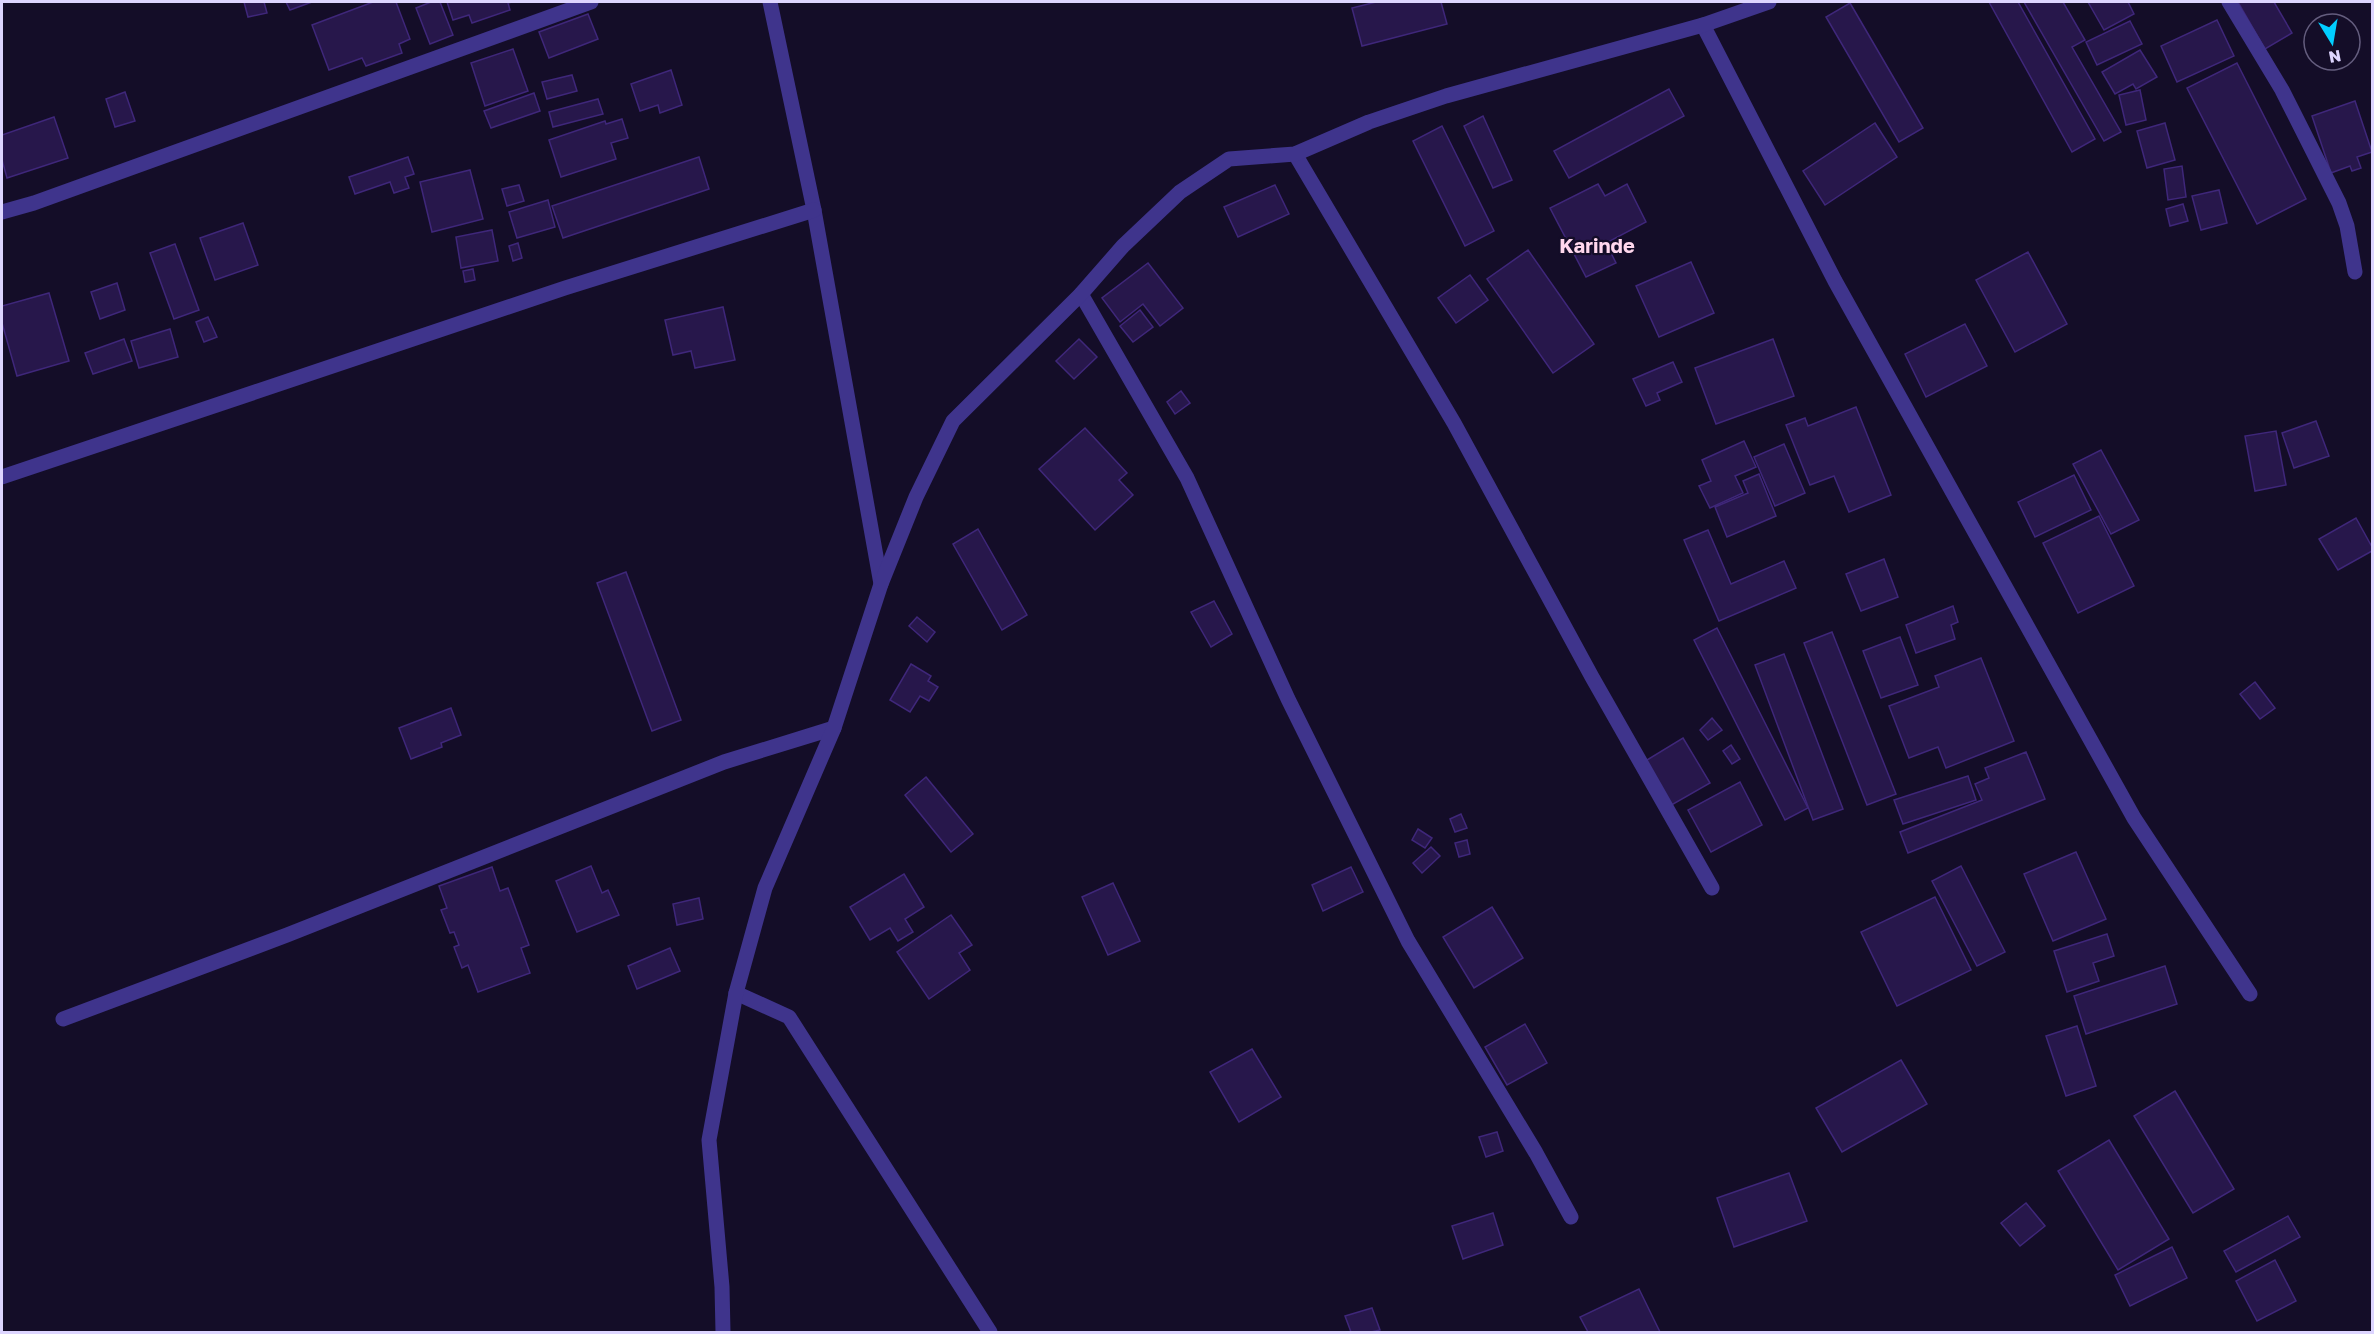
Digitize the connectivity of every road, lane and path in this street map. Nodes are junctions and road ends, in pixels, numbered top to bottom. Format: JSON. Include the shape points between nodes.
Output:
{"nodes":[{"id":1,"x":591,"y":2,"type":"edge"},
{"id":2,"x":770,"y":2,"type":"edge"},
{"id":3,"x":1769,"y":2,"type":"edge"},
{"id":4,"x":2229,"y":2,"type":"edge"},
{"id":5,"x":1703,"y":25,"type":"junction"},
{"id":6,"x":1295,"y":154,"type":"junction"},
{"id":7,"x":814,"y":210,"type":"junction"},
{"id":8,"x":2,"y":212,"type":"edge"},
{"id":9,"x":2355,"y":272,"type":"dead end"},
{"id":10,"x":1081,"y":294,"type":"junction"},
{"id":11,"x":2,"y":477,"type":"edge"},
{"id":12,"x":881,"y":584,"type":"junction"},
{"id":13,"x":834,"y":728,"type":"junction"},
{"id":14,"x":1712,"y":888,"type":"dead end"},
{"id":15,"x":736,"y":993,"type":"junction"},
{"id":16,"x":2250,"y":994,"type":"dead end"},
{"id":17,"x":63,"y":1019,"type":"dead end"},
{"id":18,"x":1571,"y":1217,"type":"dead end"},
{"id":19,"x":723,"y":1332,"type":"edge"},
{"id":20,"x":990,"y":1332,"type":"edge"}],
"edges":[{"from":1,"to":8,"type":"street"},
{"from":2,"to":7,"type":"street"},
{"from":3,"to":5,"type":"street"},
{"from":4,"to":9,"type":"street","via":[[2282,90],[2339,203],[2348,226]]},
{"from":5,"to":6,"type":"street","via":[[1446,96],[1369,122]]},
{"from":5,"to":16,"type":"street","via":[[1835,281],[2134,818]]},
{"from":6,"to":10,"type":"street","via":[[1229,159],[1180,192],[1123,246]]},
{"from":6,"to":14,"type":"street","via":[[1454,423]]},
{"from":7,"to":11,"type":"street","via":[[565,288]]},
{"from":7,"to":12,"type":"street"},
{"from":10,"to":12,"type":"street","via":[[953,421],[916,497]]},
{"from":10,"to":18,"type":"street","via":[[1187,478],[1288,699],[1408,941]]},
{"from":12,"to":13,"type":"street"},
{"from":13,"to":15,"type":"street","via":[[765,888]]},
{"from":13,"to":17,"type":"street","via":[[724,762]]},
{"from":15,"to":19,"type":"street","via":[[709,1140]]},
{"from":15,"to":20,"type":"street","via":[[789,1017]]}]}
